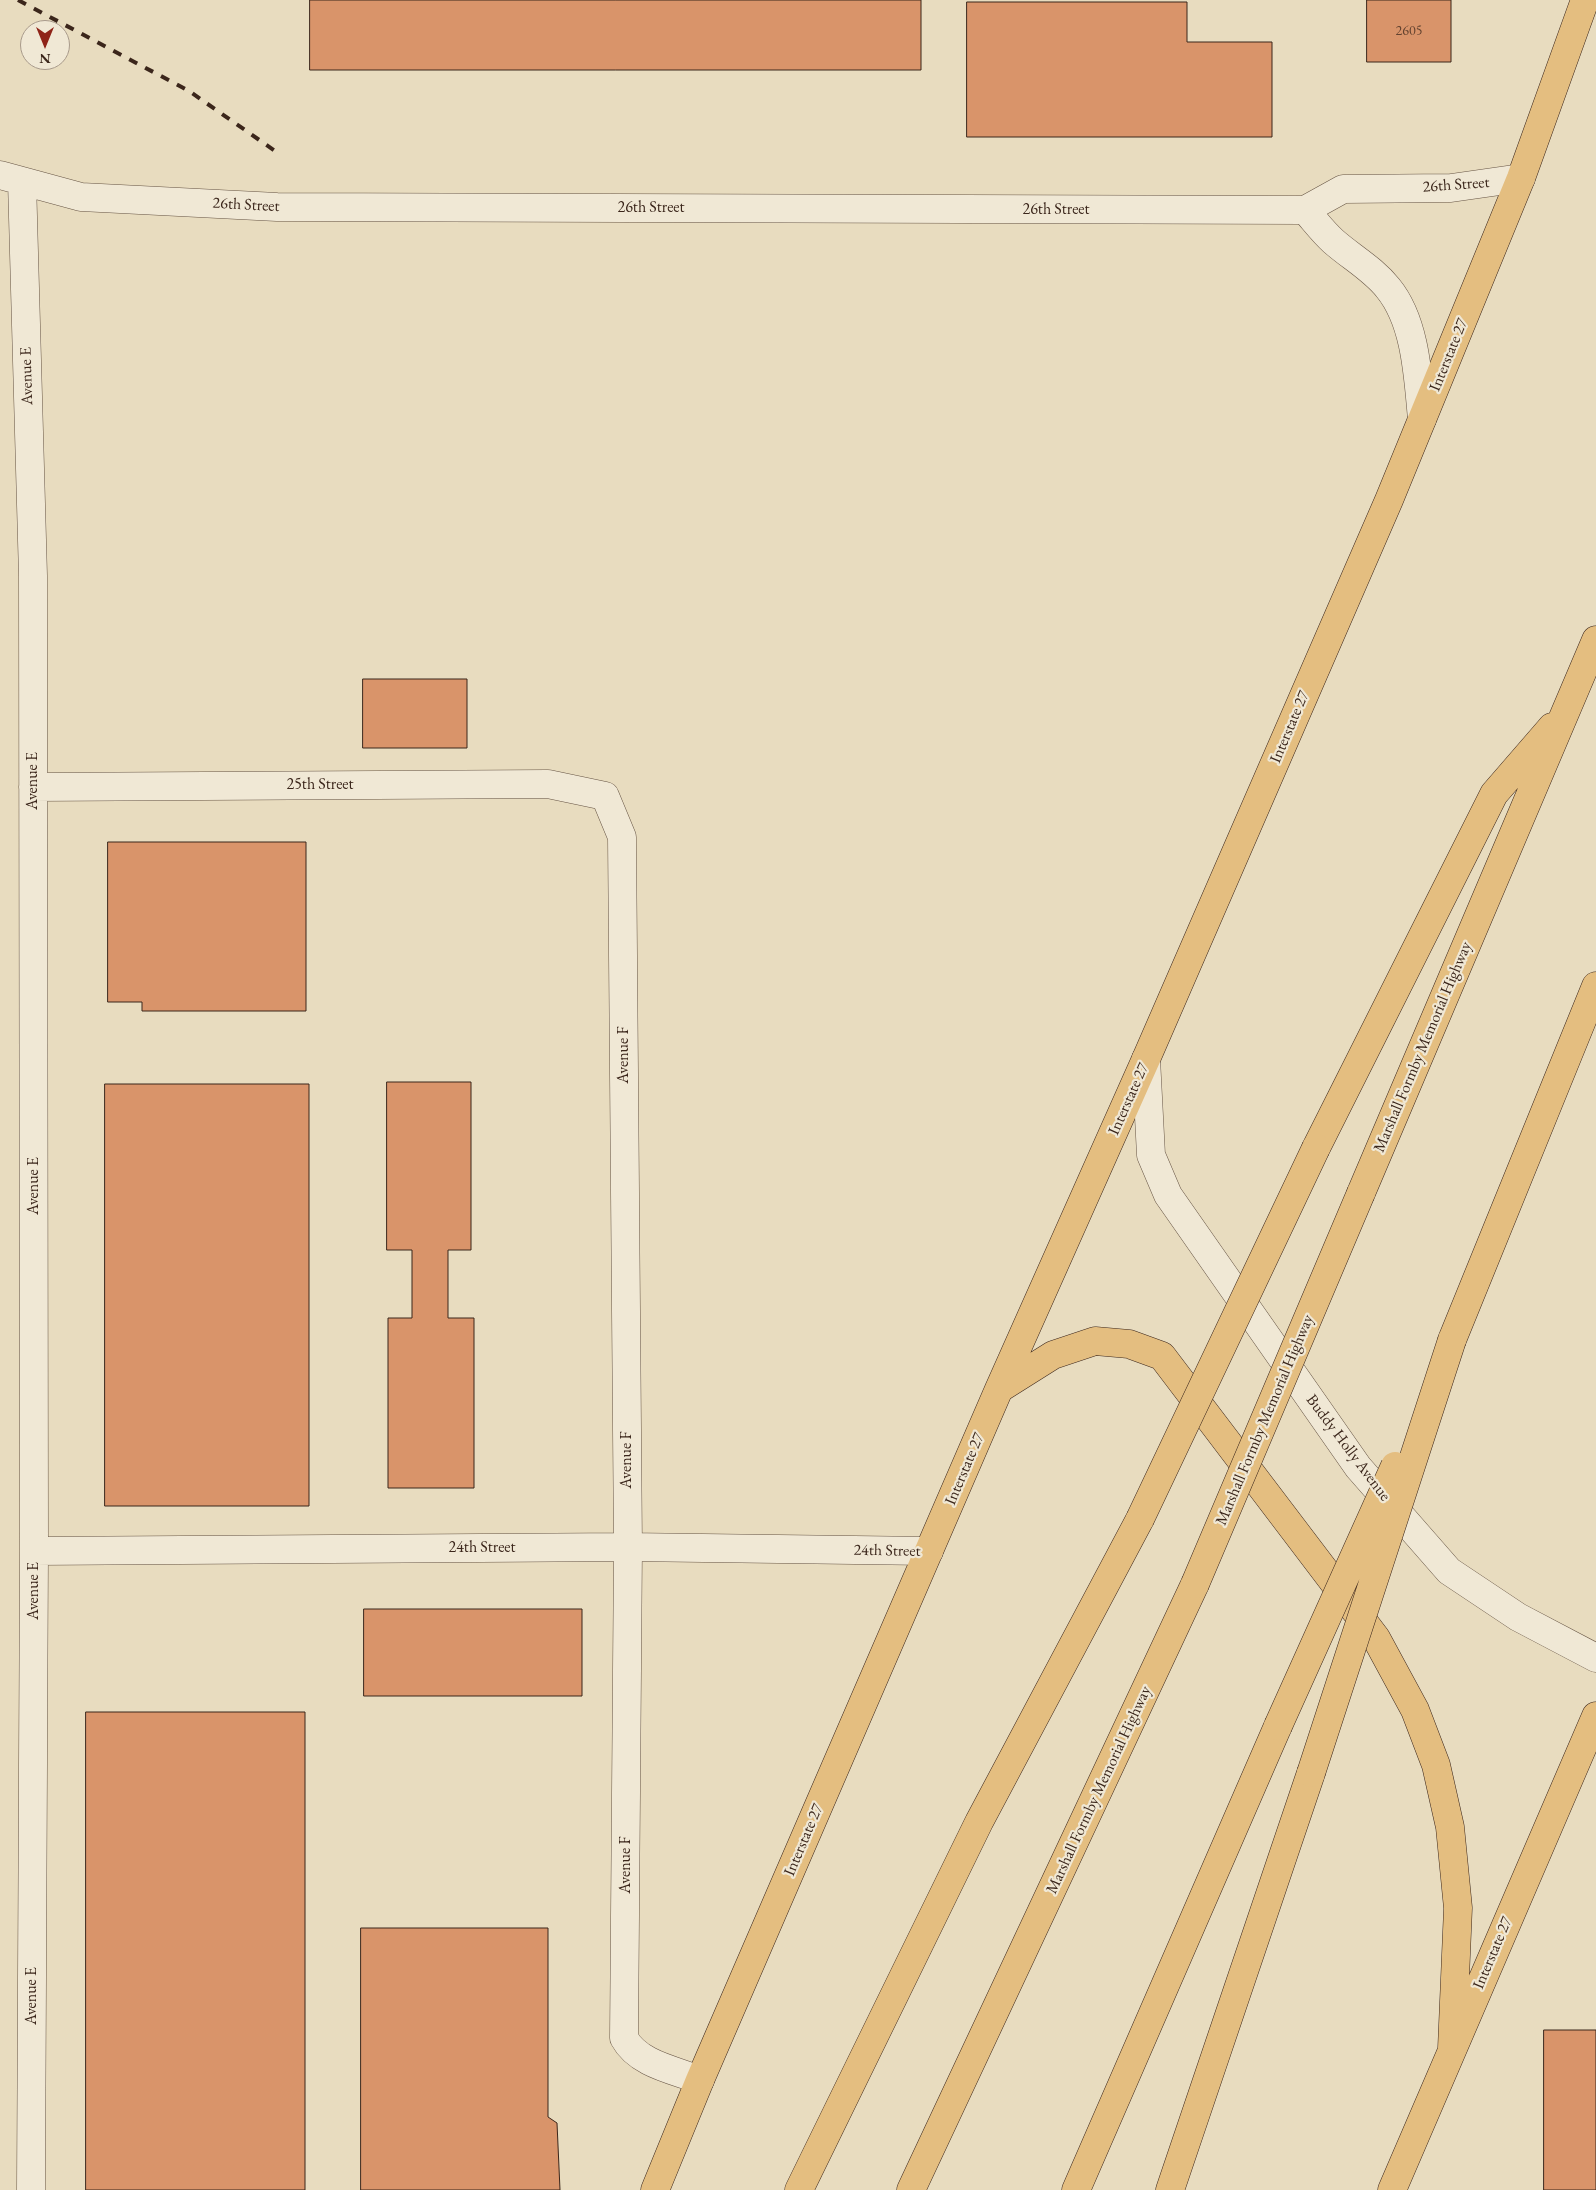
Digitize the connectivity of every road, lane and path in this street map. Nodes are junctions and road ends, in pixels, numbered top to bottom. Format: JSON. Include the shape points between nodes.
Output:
{"nodes":[{"id":1,"x":1585,"y":0,"type":"edge"},
{"id":2,"x":11,"y":178,"type":"edge"},
{"id":3,"x":1522,"y":178,"type":"junction"},
{"id":4,"x":1305,"y":210,"type":"junction"},
{"id":5,"x":1422,"y":419,"type":"junction"},
{"id":6,"x":1596,"y":640,"type":"edge"},
{"id":7,"x":1569,"y":707,"type":"junction"},
{"id":8,"x":33,"y":787,"type":"junction"},
{"id":9,"x":605,"y":796,"type":"joint"},
{"id":10,"x":1596,"y":986,"type":"edge"},
{"id":11,"x":1146,"y":1059,"type":"junction"},
{"id":12,"x":1452,"y":1340,"type":"junction"},
{"id":13,"x":999,"y":1389,"type":"junction"},
{"id":14,"x":628,"y":1548,"type":"junction"},
{"id":15,"x":34,"y":1551,"type":"junction"},
{"id":16,"x":929,"y":1551,"type":"junction"},
{"id":17,"x":1596,"y":1658,"type":"edge"},
{"id":18,"x":1596,"y":1716,"type":"edge"},
{"id":19,"x":1452,"y":2048,"type":"junction"},
{"id":20,"x":700,"y":2080,"type":"junction"},
{"id":21,"x":31,"y":2190,"type":"edge"},
{"id":22,"x":654,"y":2190,"type":"edge"},
{"id":23,"x":799,"y":2190,"type":"edge"},
{"id":24,"x":911,"y":2190,"type":"edge"},
{"id":25,"x":1076,"y":2190,"type":"edge"},
{"id":26,"x":1170,"y":2190,"type":"edge"},
{"id":27,"x":1392,"y":2190,"type":"edge"}],
"edges":[{"from":1,"to":3,"type":"main road","name":"Interstate 27"},
{"from":2,"to":4,"type":"street","name":"26th Street","via":[[81,197],[277,207]]},
{"from":2,"to":8,"type":"street","name":"Avenue E","via":[[33,576]]},
{"from":3,"to":4,"type":"street","name":"26th Street","via":[[1451,188],[1343,189]]},
{"from":3,"to":5,"type":"main road","name":"Interstate 27"},
{"from":4,"to":5,"type":"street","via":[[1333,241],[1363,263],[1389,289],[1407,322],[1416,354]]},
{"from":5,"to":11,"type":"main road","name":"Interstate 27"},
{"from":6,"to":7,"type":"main road","name":"Marshall Formby Memorial Highway"},
{"from":7,"to":23,"type":"main road","bridge":true,"via":[[1494,794],[1316,1148],[1140,1519],[979,1822]]},
{"from":7,"to":24,"type":"main road","name":"Marshall Formby Memorial Highway","bridge":true,"via":[[1196,1584]]},
{"from":8,"to":9,"type":"street","name":"25th Street","via":[[548,784]]},
{"from":8,"to":15,"type":"street","name":"Avenue E"},
{"from":9,"to":14,"type":"street","name":"Avenue F","via":[[622,836]]},
{"from":10,"to":12,"type":"main road"},
{"from":11,"to":13,"type":"main road","name":"Interstate 27"},
{"from":11,"to":17,"type":"street","name":"Buddy Holly Avenue","via":[[1151,1155],[1168,1195],[1358,1467],[1449,1571],[1518,1617]]},
{"from":12,"to":25,"type":"main road","bridge":true,"via":[[1278,1726]]},
{"from":12,"to":26,"type":"main road","bridge":true,"via":[[1312,1773]]},
{"from":13,"to":16,"type":"main road","name":"Interstate 27"},
{"from":13,"to":19,"type":"main road","via":[[1053,1355],[1095,1341],[1129,1344],[1162,1356],[1376,1638],[1415,1710],[1436,1765],[1450,1827],[1458,1908]]},
{"from":14,"to":15,"type":"street","name":"24th Street"},
{"from":14,"to":16,"type":"street","name":"24th Street"},
{"from":14,"to":20,"type":"street","name":"Avenue F","via":[[624,2038],[630,2048],[646,2060]]},
{"from":15,"to":21,"type":"street","name":"Avenue E"},
{"from":16,"to":20,"type":"main road","name":"Interstate 27"},
{"from":18,"to":19,"type":"main road","name":"Interstate 27"},
{"from":19,"to":27,"type":"main road","name":"Interstate 27"},
{"from":20,"to":22,"type":"main road","name":"Interstate 27"}]}
